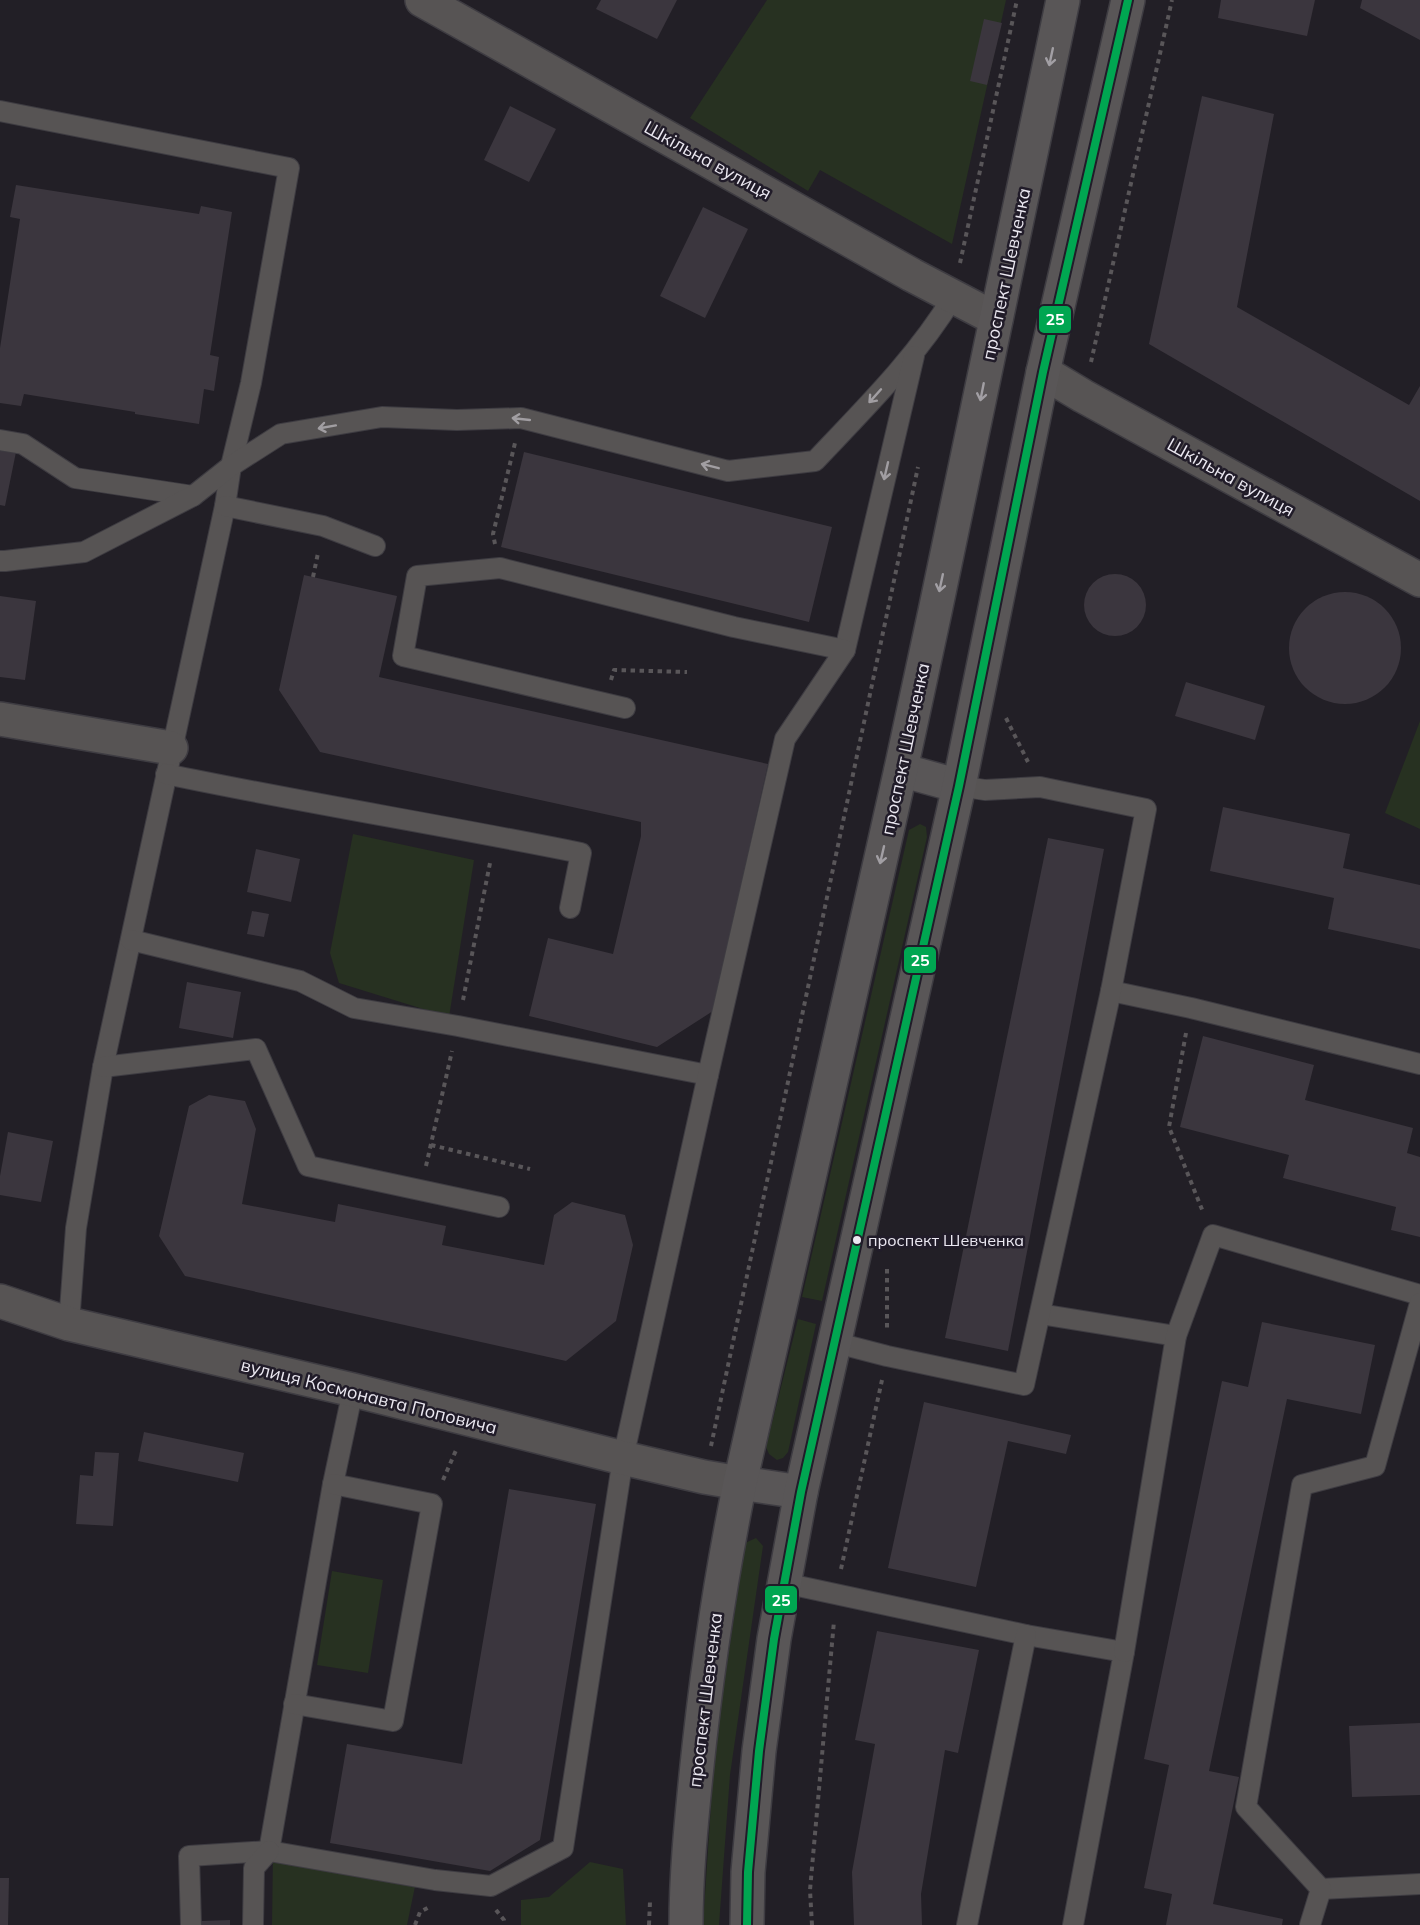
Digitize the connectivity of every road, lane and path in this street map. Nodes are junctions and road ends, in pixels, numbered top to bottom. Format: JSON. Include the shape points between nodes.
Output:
{"nodes":[{"id":1,"x":422,"y":0,"type":"edge"},
{"id":2,"x":1017,"y":0,"type":"edge"},
{"id":3,"x":1063,"y":0,"type":"edge"},
{"id":4,"x":1128,"y":0,"type":"edge"},
{"id":5,"x":1172,"y":0,"type":"edge"},
{"id":6,"x":0,"y":111,"type":"edge"},
{"id":7,"x":953,"y":297,"type":"junction"},
{"id":8,"x":996,"y":319,"type":"junction"},
{"id":9,"x":914,"y":353,"type":"junction"},
{"id":10,"x":1043,"y":372,"type":"junction"},
{"id":11,"x":1083,"y":396,"type":"junction"},
{"id":12,"x":521,"y":418,"type":"junction"},
{"id":13,"x":0,"y":440,"type":"edge"},
{"id":14,"x":918,"y":465,"type":"dead end"},
{"id":15,"x":231,"y":466,"type":"junction"},
{"id":16,"x":193,"y":496,"type":"junction"},
{"id":17,"x":225,"y":506,"type":"junction"},
{"id":18,"x":375,"y":546,"type":"dead end"},
{"id":19,"x":0,"y":561,"type":"edge"},
{"id":20,"x":500,"y":568,"type":"junction"},
{"id":21,"x":1420,"y":580,"type":"edge"},
{"id":22,"x":844,"y":650,"type":"junction"},
{"id":23,"x":614,"y":670,"type":"dead end"},
{"id":24,"x":687,"y":672,"type":"dead end"},
{"id":25,"x":625,"y":708,"type":"dead end"},
{"id":26,"x":0,"y":719,"type":"edge"},
{"id":27,"x":1000,"y":722,"type":"dead end"},
{"id":28,"x":169,"y":761,"type":"junction"},
{"id":29,"x":901,"y":771,"type":"junction"},
{"id":30,"x":958,"y":786,"type":"junction"},
{"id":31,"x":1040,"y":787,"type":"junction"},
{"id":32,"x":491,"y":858,"type":"dead end"},
{"id":33,"x":483,"y":894,"type":"dead end"},
{"id":34,"x":570,"y":908,"type":"dead end"},
{"id":35,"x":131,"y":940,"type":"junction"},
{"id":36,"x":1111,"y":991,"type":"junction"},
{"id":37,"x":1191,"y":1008,"type":"junction"},
{"id":38,"x":1420,"y":1064,"type":"edge"},
{"id":39,"x":103,"y":1067,"type":"junction"},
{"id":40,"x":708,"y":1075,"type":"junction"},
{"id":41,"x":530,"y":1169,"type":"dead end"},
{"id":42,"x":424,"y":1175,"type":"dead end"},
{"id":43,"x":499,"y":1207,"type":"dead end"},
{"id":44,"x":1213,"y":1235,"type":"junction"},
{"id":45,"x":887,"y":1268,"type":"dead end"},
{"id":46,"x":1420,"y":1296,"type":"edge"},
{"id":47,"x":0,"y":1301,"type":"edge"},
{"id":48,"x":1420,"y":1303,"type":"edge"},
{"id":49,"x":1040,"y":1314,"type":"junction"},
{"id":50,"x":69,"y":1324,"type":"junction"},
{"id":51,"x":1176,"y":1336,"type":"junction"},
{"id":52,"x":833,"y":1342,"type":"junction"},
{"id":53,"x":887,"y":1356,"type":"junction"},
{"id":54,"x":353,"y":1390,"type":"junction"},
{"id":55,"x":470,"y":1420,"type":"junction"},
{"id":56,"x":623,"y":1458,"type":"junction"},
{"id":57,"x":704,"y":1477,"type":"junction"},
{"id":58,"x":740,"y":1483,"type":"junction"},
{"id":59,"x":333,"y":1484,"type":"junction"},
{"id":60,"x":801,"y":1492,"type":"junction"},
{"id":61,"x":432,"y":1504,"type":"junction"},
{"id":62,"x":784,"y":1583,"type":"junction"},
{"id":63,"x":836,"y":1595,"type":"junction"},
{"id":64,"x":1026,"y":1635,"type":"junction"},
{"id":65,"x":1124,"y":1652,"type":"junction"},
{"id":66,"x":294,"y":1704,"type":"junction"},
{"id":67,"x":269,"y":1851,"type":"junction"},
{"id":68,"x":1420,"y":1884,"type":"edge"},
{"id":69,"x":1321,"y":1889,"type":"junction"},
{"id":70,"x":651,"y":1893,"type":"dead end"},
{"id":71,"x":191,"y":1925,"type":"edge"},
{"id":72,"x":253,"y":1925,"type":"edge"},
{"id":73,"x":649,"y":1925,"type":"edge"},
{"id":74,"x":686,"y":1925,"type":"edge"},
{"id":75,"x":747,"y":1925,"type":"edge"},
{"id":76,"x":812,"y":1925,"type":"edge"},
{"id":77,"x":967,"y":1925,"type":"edge"},
{"id":78,"x":1073,"y":1925,"type":"edge"},
{"id":79,"x":1310,"y":1925,"type":"edge"}],
"edges":[{"from":1,"to":7,"type":"street","name":"Шкільна вулиця"},
{"from":2,"to":7,"type":"path"},
{"from":3,"to":8,"type":"street","name":"проспект Шевченка","one_way":true},
{"from":4,"to":10,"type":"street"},
{"from":5,"to":11,"type":"path"},
{"from":6,"to":15,"type":"lane","via":[[289,168],[251,383]]},
{"from":7,"to":8,"type":"street","name":"Шкільна вулиця"},
{"from":7,"to":9,"type":"lane"},
{"from":8,"to":29,"type":"street","name":"проспект Шевченка","one_way":true},
{"from":9,"to":12,"type":"lane","one_way":true,"via":[[815,461],[728,471]]},
{"from":9,"to":22,"type":"lane","one_way":true},
{"from":10,"to":11,"type":"street","name":"Шкільна вулиця"},
{"from":10,"to":30,"type":"street"},
{"from":11,"to":21,"type":"street","name":"Шкільна вулиця"},
{"from":12,"to":15,"type":"lane","one_way":true,"via":[[382,417],[281,434]]},
{"from":12,"to":20,"type":"path","via":[[493,534]]},
{"from":13,"to":16,"type":"lane","via":[[23,444],[75,478]]},
{"from":14,"to":57,"type":"path"},
{"from":15,"to":16,"type":"lane"},
{"from":15,"to":17,"type":"lane"},
{"from":16,"to":19,"type":"lane","via":[[84,552]]},
{"from":17,"to":18,"type":"lane","via":[[323,526]]},
{"from":17,"to":28,"type":"lane"},
{"from":20,"to":22,"type":"lane","via":[[734,627]]},
{"from":20,"to":25,"type":"lane","via":[[417,576],[403,656]]},
{"from":22,"to":40,"type":"lane","via":[[785,739]]},
{"from":23,"to":24,"type":"path"},
{"from":26,"to":28,"type":"street"},
{"from":27,"to":31,"type":"path","via":[[1003,711]]},
{"from":28,"to":34,"type":"lane","via":[[310,804],[581,853]]},
{"from":28,"to":35,"type":"lane"},
{"from":29,"to":30,"type":"street"},
{"from":29,"to":58,"type":"street","name":"проспект Шевченка","one_way":true},
{"from":30,"to":31,"type":"lane","via":[[985,790]]},
{"from":30,"to":52,"type":"street"},
{"from":31,"to":36,"type":"lane","via":[[1146,809]]},
{"from":32,"to":33,"type":"path"},
{"from":35,"to":39,"type":"lane"},
{"from":35,"to":40,"type":"lane","via":[[300,981],[354,1008]]},
{"from":36,"to":37,"type":"lane"},
{"from":36,"to":49,"type":"lane"},
{"from":37,"to":38,"type":"lane"},
{"from":37,"to":44,"type":"path","via":[[1169,1126]]},
{"from":39,"to":43,"type":"lane","via":[[256,1049],[308,1166]]},
{"from":39,"to":50,"type":"lane","via":[[76,1228]]},
{"from":40,"to":56,"type":"lane"},
{"from":41,"to":42,"type":"path","via":[[431,1145]]},
{"from":44,"to":46,"type":"lane"},
{"from":44,"to":51,"type":"lane"},
{"from":45,"to":53,"type":"path"},
{"from":47,"to":50,"type":"street","name":"вулиця Космонавта Поповича"},
{"from":48,"to":69,"type":"lane","via":[[1375,1466],[1302,1485],[1246,1807]]},
{"from":49,"to":51,"type":"lane"},
{"from":49,"to":53,"type":"lane","via":[[1024,1384]]},
{"from":50,"to":54,"type":"street","name":"вулиця Космонавта Поповича"},
{"from":51,"to":65,"type":"lane"},
{"from":52,"to":53,"type":"lane"},
{"from":52,"to":60,"type":"street"},
{"from":53,"to":63,"type":"path"},
{"from":54,"to":55,"type":"street","name":"вулиця Космонавта Поповича"},
{"from":54,"to":59,"type":"lane"},
{"from":55,"to":56,"type":"street","name":"вулиця Космонавта Поповича"},
{"from":55,"to":61,"type":"path"},
{"from":56,"to":57,"type":"street","name":"вулиця Космонавта Поповича"},
{"from":56,"to":67,"type":"lane","via":[[563,1848],[491,1886],[435,1881]]},
{"from":57,"to":58,"type":"street","name":"вулиця Космонавта Поповича"},
{"from":58,"to":60,"type":"street"},
{"from":58,"to":74,"type":"street","name":"проспект Шевченка","via":[[722,1570],[704,1694],[686,1877]]},
{"from":59,"to":61,"type":"lane"},
{"from":59,"to":66,"type":"lane"},
{"from":60,"to":62,"type":"street"},
{"from":61,"to":66,"type":"lane","via":[[393,1721]]},
{"from":62,"to":63,"type":"lane"},
{"from":62,"to":75,"type":"street","via":[[759,1751]]},
{"from":63,"to":64,"type":"lane"},
{"from":63,"to":76,"type":"path","via":[[810,1890]]},
{"from":64,"to":65,"type":"lane"},
{"from":64,"to":77,"type":"lane"},
{"from":65,"to":78,"type":"lane"},
{"from":66,"to":67,"type":"lane"},
{"from":67,"to":71,"type":"lane","via":[[189,1856]]},
{"from":67,"to":72,"type":"lane","via":[[254,1868]]},
{"from":68,"to":69,"type":"lane"},
{"from":69,"to":79,"type":"lane"},
{"from":70,"to":73,"type":"path"}]}
